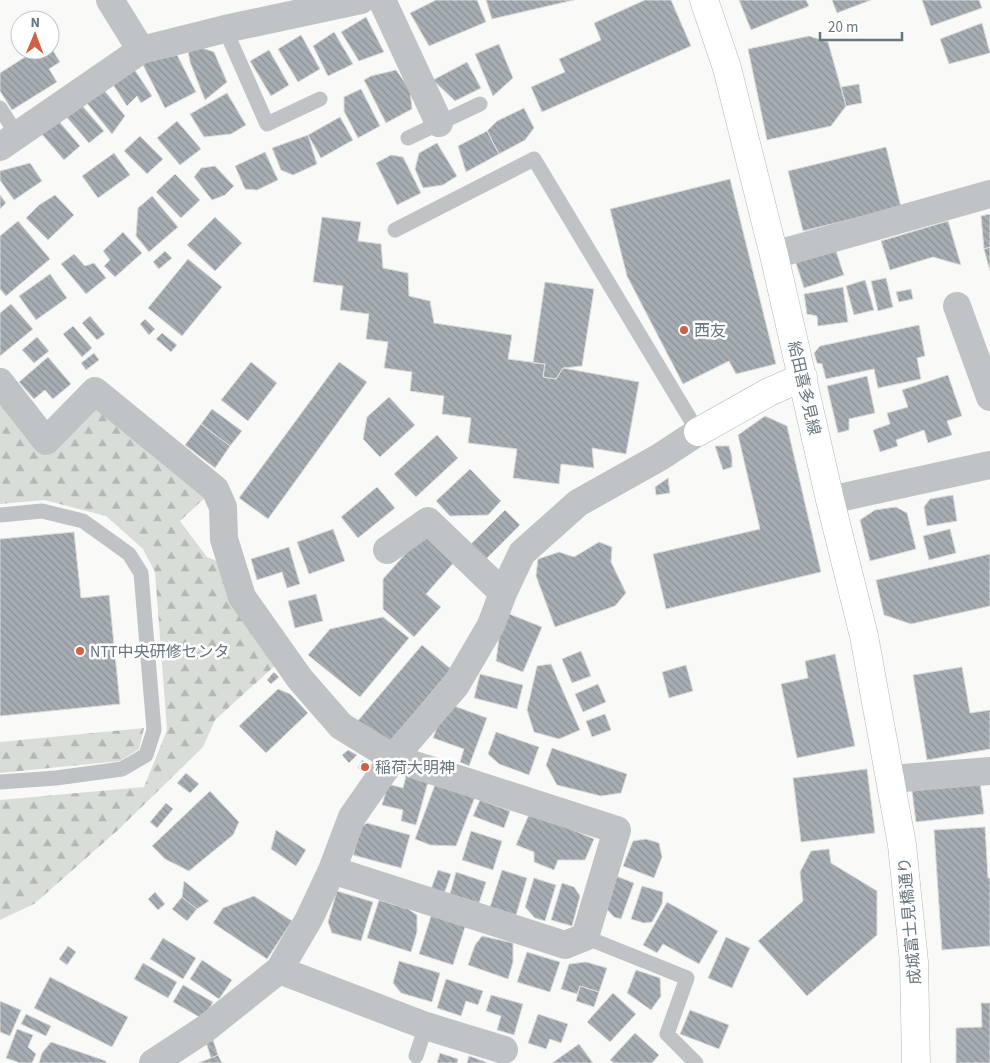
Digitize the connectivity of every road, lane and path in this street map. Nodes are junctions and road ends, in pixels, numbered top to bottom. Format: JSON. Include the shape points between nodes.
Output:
{"nodes":[{"id":1,"x":110,"y":0,"type":"edge"},
{"id":2,"x":360,"y":0,"type":"edge"},
{"id":3,"x":382,"y":0,"type":"edge"},
{"id":4,"x":704,"y":0,"type":"edge"},
{"id":5,"x":330,"y":4,"type":"edge"},
{"id":6,"x":225,"y":29,"type":"junction"},
{"id":7,"x":141,"y":50,"type":"junction"},
{"id":8,"x":320,"y":99,"type":"dead end"},
{"id":9,"x":480,"y":104,"type":"dead end"},
{"id":10,"x":0,"y":108,"type":"edge"},
{"id":11,"x":439,"y":123,"type":"junction"},
{"id":12,"x":408,"y":138,"type":"dead end"},
{"id":13,"x":8,"y":141,"type":"edge"},
{"id":14,"x":990,"y":194,"type":"edge"},
{"id":15,"x":395,"y":230,"type":"dead end"},
{"id":16,"x":774,"y":255,"type":"junction"},
{"id":17,"x":957,"y":306,"type":"dead end"},
{"id":18,"x":803,"y":376,"type":"junction"},
{"id":19,"x":0,"y":382,"type":"edge"},
{"id":20,"x":990,"y":397,"type":"edge"},
{"id":21,"x":698,"y":432,"type":"junction"},
{"id":22,"x":990,"y":465,"type":"edge"},
{"id":23,"x":830,"y":500,"type":"junction"},
{"id":24,"x":0,"y":515,"type":"edge"},
{"id":25,"x":387,"y":550,"type":"dead end"},
{"id":26,"x":504,"y":593,"type":"junction"},
{"id":27,"x":393,"y":758,"type":"junction"},
{"id":28,"x":990,"y":772,"type":"edge"},
{"id":29,"x":891,"y":779,"type":"junction"},
{"id":30,"x":0,"y":782,"type":"edge"},
{"id":31,"x":332,"y":870,"type":"junction"},
{"id":32,"x":585,"y":937,"type":"junction"},
{"id":33,"x":279,"y":970,"type":"junction"},
{"id":34,"x":426,"y":1026,"type":"junction"},
{"id":35,"x":504,"y":1050,"type":"dead end"},
{"id":36,"x":416,"y":1056,"type":"dead end"},
{"id":37,"x":153,"y":1063,"type":"edge"},
{"id":38,"x":696,"y":1063,"type":"edge"},
{"id":39,"x":916,"y":1063,"type":"edge"}],
"edges":[{"from":1,"to":7,"type":"street"},
{"from":2,"to":5,"type":"street"},
{"from":3,"to":11,"type":"street"},
{"from":4,"to":16,"type":"street","name":"給田喜多見線","via":[[727,68]]},
{"from":5,"to":6,"type":"street"},
{"from":6,"to":7,"type":"street"},
{"from":6,"to":8,"type":"lane","via":[[266,124]]},
{"from":7,"to":13,"type":"street"},
{"from":9,"to":11,"type":"lane"},
{"from":10,"to":13,"type":"lane"},
{"from":11,"to":12,"type":"lane"},
{"from":14,"to":16,"type":"street"},
{"from":15,"to":21,"type":"lane","via":[[534,158]]},
{"from":16,"to":18,"type":"street","name":"給田喜多見線"},
{"from":17,"to":20,"type":"street"},
{"from":18,"to":21,"type":"street"},
{"from":18,"to":23,"type":"street","name":"給田喜多見線"},
{"from":19,"to":27,"type":"street","via":[[46,441],[95,391],[215,489],[223,507],[224,539],[242,597],[300,679],[341,726]]},
{"from":21,"to":26,"type":"street","via":[[578,504],[522,553]]},
{"from":22,"to":23,"type":"street"},
{"from":23,"to":29,"type":"street","name":"給田喜多見線","via":[[864,636]]},
{"from":24,"to":30,"type":"lane","via":[[42,511],[83,521],[129,554],[141,573],[154,730],[146,755],[122,769]]},
{"from":25,"to":26,"type":"street","via":[[428,521]]},
{"from":26,"to":27,"type":"street","via":[[491,625],[456,685]]},
{"from":27,"to":31,"type":"street","via":[[352,817]]},
{"from":27,"to":32,"type":"street","via":[[617,830]]},
{"from":28,"to":29,"type":"street"},
{"from":29,"to":39,"type":"street","name":"成城富士見橋通り","via":[[902,845],[914,962]]},
{"from":31,"to":32,"type":"street","via":[[565,946]]},
{"from":31,"to":33,"type":"street","via":[[309,919]]},
{"from":32,"to":38,"type":"lane","via":[[687,978],[667,1034]]},
{"from":33,"to":34,"type":"street"},
{"from":33,"to":37,"type":"street","via":[[205,1029]]},
{"from":34,"to":35,"type":"street"},
{"from":34,"to":36,"type":"lane"}]}
